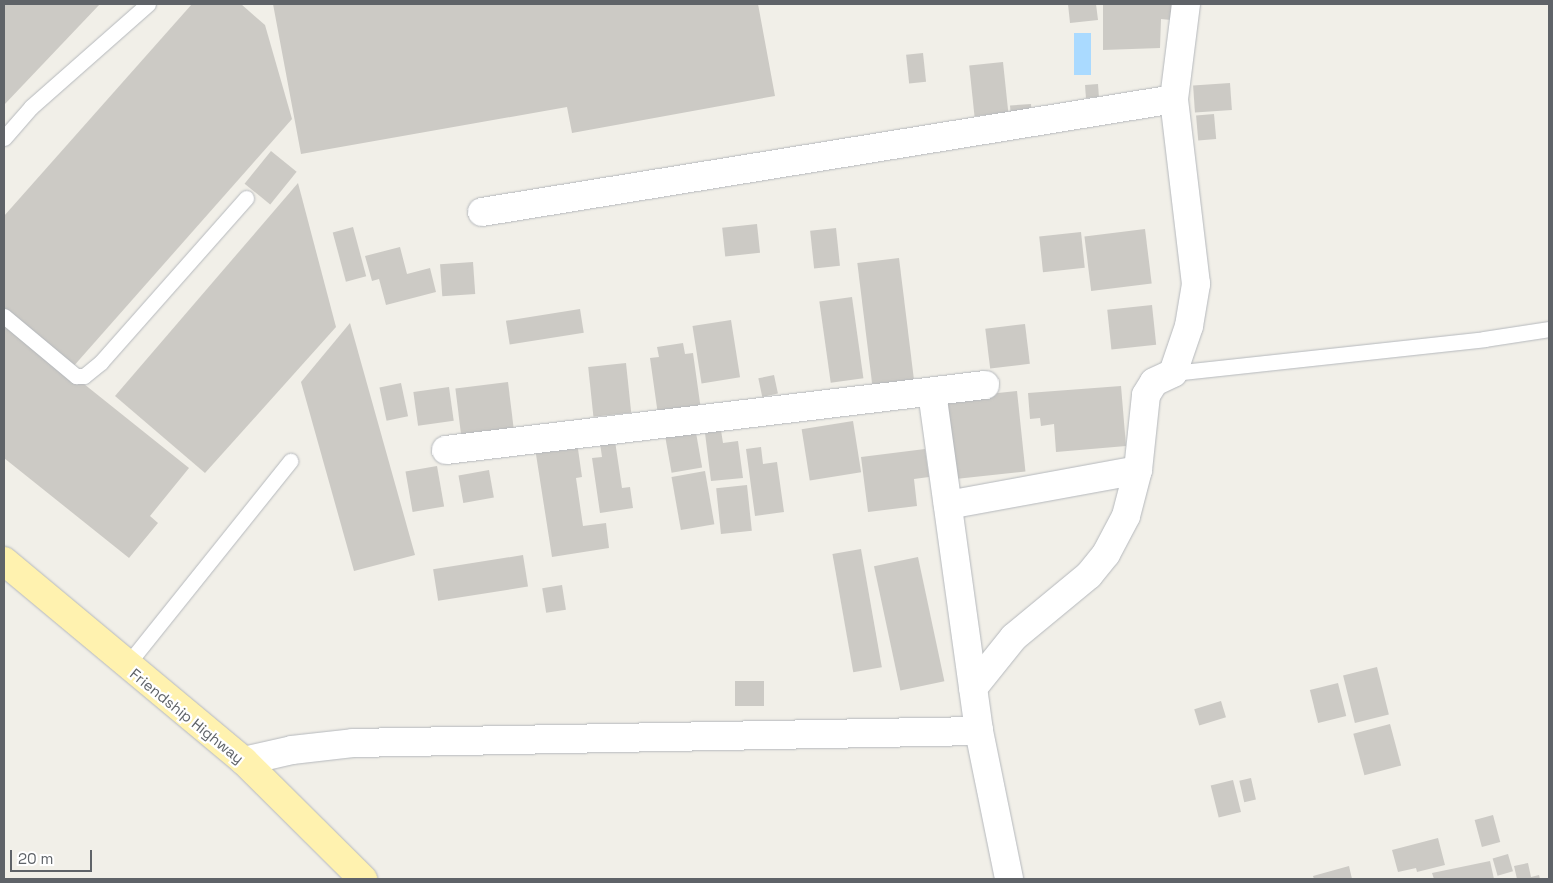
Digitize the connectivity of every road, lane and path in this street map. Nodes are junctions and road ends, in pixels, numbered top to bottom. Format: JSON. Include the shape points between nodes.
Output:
{"nodes":[{"id":1,"x":148,"y":4,"type":"edge"},
{"id":2,"x":1186,"y":4,"type":"edge"},
{"id":3,"x":1174,"y":99,"type":"junction"},
{"id":4,"x":4,"y":138,"type":"edge"},
{"id":5,"x":246,"y":198,"type":"dead end"},
{"id":6,"x":482,"y":212,"type":"dead end"},
{"id":7,"x":4,"y":316,"type":"edge"},
{"id":8,"x":1549,"y":329,"type":"edge"},
{"id":9,"x":1173,"y":373,"type":"junction"},
{"id":10,"x":985,"y":385,"type":"dead end"},
{"id":11,"x":932,"y":392,"type":"junction"},
{"id":12,"x":446,"y":450,"type":"dead end"},
{"id":13,"x":290,"y":461,"type":"dead end"},
{"id":14,"x":1138,"y":470,"type":"junction"},
{"id":15,"x":948,"y":505,"type":"junction"},
{"id":16,"x":4,"y":561,"type":"edge"},
{"id":17,"x":126,"y":666,"type":"junction"},
{"id":18,"x":973,"y":688,"type":"junction"},
{"id":19,"x":979,"y":731,"type":"junction"},
{"id":20,"x":244,"y":761,"type":"junction"},
{"id":21,"x":363,"y":879,"type":"edge"},
{"id":22,"x":1009,"y":879,"type":"edge"}],
"edges":[{"from":1,"to":4,"type":"lane","via":[[31,107]]},
{"from":2,"to":3,"type":"street"},
{"from":3,"to":6,"type":"street"},
{"from":3,"to":9,"type":"street","via":[[1196,284],[1189,326]]},
{"from":5,"to":7,"type":"lane","via":[[101,362],[84,376],[76,376]]},
{"from":8,"to":9,"type":"lane","via":[[1484,340]]},
{"from":9,"to":14,"type":"street","via":[[1154,382],[1146,394]]},
{"from":10,"to":11,"type":"street"},
{"from":11,"to":12,"type":"street"},
{"from":11,"to":15,"type":"street"},
{"from":13,"to":17,"type":"lane"},
{"from":14,"to":15,"type":"street"},
{"from":14,"to":18,"type":"street","via":[[1126,516],[1106,554],[1089,575],[1014,637]]},
{"from":15,"to":18,"type":"street"},
{"from":16,"to":17,"type":"main road","name":"Friendship Highway"},
{"from":17,"to":20,"type":"main road","name":"Friendship Highway"},
{"from":18,"to":19,"type":"street"},
{"from":19,"to":20,"type":"street","via":[[353,743],[292,750]]},
{"from":19,"to":22,"type":"street"},
{"from":20,"to":21,"type":"main road","name":"Friendship Highway"}]}
